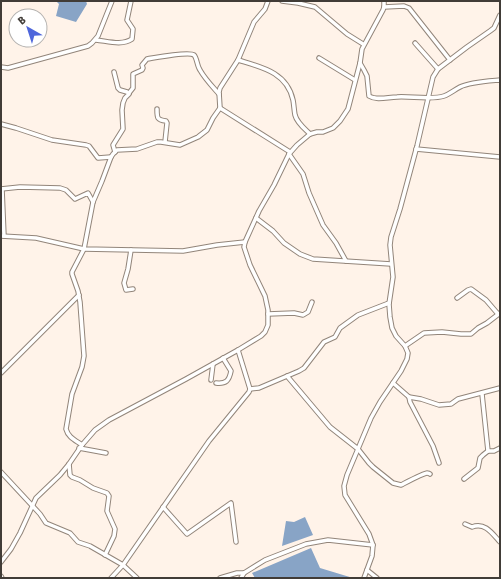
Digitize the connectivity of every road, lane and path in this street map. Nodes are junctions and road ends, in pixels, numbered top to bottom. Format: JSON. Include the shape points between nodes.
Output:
{"nodes":[{"id":1,"x":112,"y":1,"type":"edge"},
{"id":2,"x":131,"y":1,"type":"edge"},
{"id":3,"x":268,"y":1,"type":"edge"},
{"id":4,"x":282,"y":1,"type":"edge"},
{"id":5,"x":384,"y":1,"type":"edge"},
{"id":6,"x":404,"y":1,"type":"edge"},
{"id":7,"x":384,"y":6,"type":"junction"},
{"id":8,"x":404,"y":6,"type":"junction"},
{"id":9,"x":500,"y":15,"type":"edge"},
{"id":10,"x":96,"y":40,"type":"junction"},
{"id":11,"x":415,"y":43,"type":"dead end"},
{"id":12,"x":363,"y":44,"type":"junction"},
{"id":13,"x":318,"y":58,"type":"dead end"},
{"id":14,"x":238,"y":60,"type":"junction"},
{"id":15,"x":450,"y":60,"type":"junction"},
{"id":16,"x":360,"y":63,"type":"junction"},
{"id":17,"x":1,"y":68,"type":"edge"},
{"id":18,"x":438,"y":69,"type":"junction"},
{"id":19,"x":114,"y":72,"type":"dead end"},
{"id":20,"x":355,"y":80,"type":"junction"},
{"id":21,"x":500,"y":80,"type":"edge"},
{"id":22,"x":129,"y":93,"type":"junction"},
{"id":23,"x":220,"y":94,"type":"junction"},
{"id":24,"x":429,"y":98,"type":"junction"},
{"id":25,"x":220,"y":108,"type":"junction"},
{"id":26,"x":157,"y":109,"type":"dead end"},
{"id":27,"x":1,"y":124,"type":"edge"},
{"id":28,"x":310,"y":134,"type":"junction"},
{"id":29,"x":165,"y":142,"type":"junction"},
{"id":30,"x":416,"y":149,"type":"junction"},
{"id":31,"x":115,"y":152,"type":"junction"},
{"id":32,"x":289,"y":153,"type":"junction"},
{"id":33,"x":500,"y":156,"type":"edge"},
{"id":34,"x":111,"y":157,"type":"junction"},
{"id":35,"x":2,"y":189,"type":"edge"},
{"id":36,"x":93,"y":202,"type":"junction"},
{"id":37,"x":256,"y":218,"type":"junction"},
{"id":38,"x":2,"y":236,"type":"edge"},
{"id":39,"x":245,"y":242,"type":"junction"},
{"id":40,"x":84,"y":249,"type":"junction"},
{"id":41,"x":131,"y":250,"type":"junction"},
{"id":42,"x":346,"y":261,"type":"junction"},
{"id":43,"x":392,"y":264,"type":"junction"},
{"id":44,"x":133,"y":288,"type":"dead end"},
{"id":45,"x":79,"y":295,"type":"junction"},
{"id":46,"x":457,"y":298,"type":"dead end"},
{"id":47,"x":312,"y":302,"type":"dead end"},
{"id":48,"x":389,"y":303,"type":"junction"},
{"id":49,"x":268,"y":314,"type":"junction"},
{"id":50,"x":499,"y":314,"type":"edge"},
{"id":51,"x":405,"y":346,"type":"junction"},
{"id":52,"x":238,"y":350,"type":"junction"},
{"id":53,"x":223,"y":358,"type":"junction"},
{"id":54,"x":213,"y":364,"type":"junction"},
{"id":55,"x":1,"y":374,"type":"edge"},
{"id":56,"x":287,"y":376,"type":"junction"},
{"id":57,"x":211,"y":380,"type":"dead end"},
{"id":58,"x":216,"y":383,"type":"dead end"},
{"id":59,"x":393,"y":383,"type":"junction"},
{"id":60,"x":500,"y":388,"type":"edge"},
{"id":61,"x":250,"y":389,"type":"junction"},
{"id":62,"x":482,"y":394,"type":"junction"},
{"id":63,"x":409,"y":397,"type":"junction"},
{"id":64,"x":80,"y":447,"type":"junction"},
{"id":65,"x":500,"y":448,"type":"edge"},
{"id":66,"x":358,"y":449,"type":"junction"},
{"id":67,"x":488,"y":451,"type":"junction"},
{"id":68,"x":106,"y":453,"type":"dead end"},
{"id":69,"x":439,"y":463,"type":"dead end"},
{"id":70,"x":69,"y":464,"type":"junction"},
{"id":71,"x":1,"y":472,"type":"edge"},
{"id":72,"x":430,"y":474,"type":"dead end"},
{"id":73,"x":464,"y":479,"type":"dead end"},
{"id":74,"x":32,"y":506,"type":"junction"},
{"id":75,"x":163,"y":507,"type":"junction"},
{"id":76,"x":465,"y":524,"type":"dead end"},
{"id":77,"x":236,"y":542,"type":"dead end"},
{"id":78,"x":500,"y":542,"type":"edge"},
{"id":79,"x":373,"y":545,"type":"junction"},
{"id":80,"x":105,"y":554,"type":"junction"},
{"id":81,"x":1,"y":562,"type":"edge"},
{"id":82,"x":123,"y":565,"type":"junction"},
{"id":83,"x":366,"y":570,"type":"junction"},
{"id":84,"x":244,"y":573,"type":"junction"},
{"id":85,"x":111,"y":578,"type":"edge"},
{"id":86,"x":137,"y":578,"type":"edge"},
{"id":87,"x":220,"y":578,"type":"edge"},
{"id":88,"x":241,"y":578,"type":"edge"},
{"id":89,"x":364,"y":578,"type":"edge"},
{"id":90,"x":377,"y":578,"type":"edge"}],
"edges":[{"from":1,"to":10,"type":"street"},
{"from":2,"to":10,"type":"street","via":[[127,20],[133,29],[132,39],[118,42]]},
{"from":3,"to":14,"type":"street","via":[[252,26]]},
{"from":4,"to":12,"type":"street","via":[[315,7]]},
{"from":5,"to":7,"type":"street"},
{"from":6,"to":8,"type":"street"},
{"from":7,"to":8,"type":"street"},
{"from":7,"to":12,"type":"street"},
{"from":8,"to":15,"type":"street","via":[[413,12]]},
{"from":9,"to":15,"type":"street","via":[[494,28]]},
{"from":10,"to":17,"type":"street","via":[[88,46]]},
{"from":11,"to":18,"type":"street"},
{"from":12,"to":16,"type":"street"},
{"from":13,"to":20,"type":"street"},
{"from":14,"to":23,"type":"street","via":[[220,88]]},
{"from":14,"to":28,"type":"street","via":[[267,69],[281,78],[293,100],[297,120]]},
{"from":15,"to":18,"type":"street"},
{"from":16,"to":20,"type":"street"},
{"from":16,"to":24,"type":"street","via":[[367,76],[368,94],[371,98]]},
{"from":18,"to":24,"type":"street","via":[[433,77]]},
{"from":19,"to":22,"type":"street","via":[[118,88]]},
{"from":20,"to":28,"type":"street","via":[[348,109],[340,121],[328,131]]},
{"from":21,"to":24,"type":"street","via":[[463,86],[444,96]]},
{"from":22,"to":23,"type":"street","via":[[133,88],[133,74],[142,70],[142,65],[147,59],[191,54],[195,56],[205,79]]},
{"from":22,"to":31,"type":"street","via":[[123,103],[123,129],[113,145]]},
{"from":23,"to":25,"type":"street"},
{"from":24,"to":30,"type":"street"},
{"from":25,"to":29,"type":"street","via":[[207,130],[198,137],[180,145]]},
{"from":25,"to":32,"type":"street"},
{"from":26,"to":29,"type":"street","via":[[157,117],[167,123]]},
{"from":27,"to":34,"type":"street","via":[[52,140],[89,146],[98,158]]},
{"from":28,"to":32,"type":"street"},
{"from":29,"to":31,"type":"street"},
{"from":30,"to":33,"type":"street"},
{"from":30,"to":43,"type":"street","via":[[391,237]]},
{"from":31,"to":34,"type":"street"},
{"from":32,"to":37,"type":"street"},
{"from":32,"to":42,"type":"street","via":[[303,174],[323,225]]},
{"from":34,"to":36,"type":"street"},
{"from":35,"to":36,"type":"street","via":[[60,188],[76,199],[88,193]]},
{"from":35,"to":38,"type":"street"},
{"from":36,"to":40,"type":"street"},
{"from":37,"to":39,"type":"street"},
{"from":37,"to":42,"type":"street","via":[[300,254],[313,259]]},
{"from":38,"to":40,"type":"street","via":[[36,238]]},
{"from":39,"to":41,"type":"street","via":[[183,251]]},
{"from":39,"to":49,"type":"street","via":[[244,246],[254,275],[265,296]]},
{"from":40,"to":41,"type":"street"},
{"from":40,"to":45,"type":"street","via":[[72,274]]},
{"from":41,"to":44,"type":"street","via":[[124,283],[126,290]]},
{"from":42,"to":43,"type":"street"},
{"from":43,"to":48,"type":"street"},
{"from":45,"to":55,"type":"street"},
{"from":45,"to":64,"type":"street","via":[[84,356],[72,394],[66,431]]},
{"from":46,"to":50,"type":"street","via":[[471,289]]},
{"from":47,"to":49,"type":"street","via":[[308,312],[303,315]]},
{"from":48,"to":51,"type":"street","via":[[392,328]]},
{"from":48,"to":56,"type":"street","via":[[358,315],[340,328],[335,337],[324,342],[304,368]]},
{"from":49,"to":52,"type":"street","via":[[265,332]]},
{"from":50,"to":51,"type":"street","via":[[471,334],[424,333]]},
{"from":51,"to":59,"type":"street","via":[[407,360]]},
{"from":52,"to":53,"type":"street"},
{"from":52,"to":61,"type":"street"},
{"from":53,"to":54,"type":"street"},
{"from":53,"to":58,"type":"street","via":[[231,371],[230,377],[226,382]]},
{"from":54,"to":57,"type":"street"},
{"from":54,"to":64,"type":"street","via":[[109,420]]},
{"from":56,"to":61,"type":"street"},
{"from":56,"to":66,"type":"street","via":[[330,427]]},
{"from":59,"to":63,"type":"street"},
{"from":59,"to":66,"type":"street","via":[[371,418]]},
{"from":60,"to":62,"type":"street"},
{"from":61,"to":75,"type":"street"},
{"from":62,"to":63,"type":"street","via":[[458,399],[445,405]]},
{"from":62,"to":67,"type":"street"},
{"from":63,"to":69,"type":"street"},
{"from":64,"to":68,"type":"street"},
{"from":64,"to":70,"type":"street"},
{"from":65,"to":67,"type":"street"},
{"from":66,"to":72,"type":"street","via":[[369,463],[393,483],[401,485],[424,473]]},
{"from":66,"to":79,"type":"street","via":[[347,475],[344,491]]},
{"from":67,"to":73,"type":"street","via":[[480,458],[478,468]]},
{"from":70,"to":74,"type":"street","via":[[36,498]]},
{"from":70,"to":80,"type":"street","via":[[72,477],[109,496],[106,511],[115,529]]},
{"from":71,"to":74,"type":"street"},
{"from":74,"to":80,"type":"street","via":[[46,523],[70,533],[78,542]]},
{"from":74,"to":81,"type":"street","via":[[20,534]]},
{"from":75,"to":77,"type":"street","via":[[187,534],[231,503]]},
{"from":75,"to":82,"type":"street"},
{"from":76,"to":78,"type":"street","via":[[486,528]]},
{"from":79,"to":83,"type":"street","via":[[372,556]]},
{"from":79,"to":84,"type":"street","via":[[328,540],[315,542],[265,560]]},
{"from":80,"to":82,"type":"street"},
{"from":82,"to":85,"type":"street"},
{"from":82,"to":86,"type":"street"},
{"from":83,"to":89,"type":"street"},
{"from":83,"to":90,"type":"street"},
{"from":84,"to":87,"type":"street"},
{"from":84,"to":88,"type":"street"}]}
